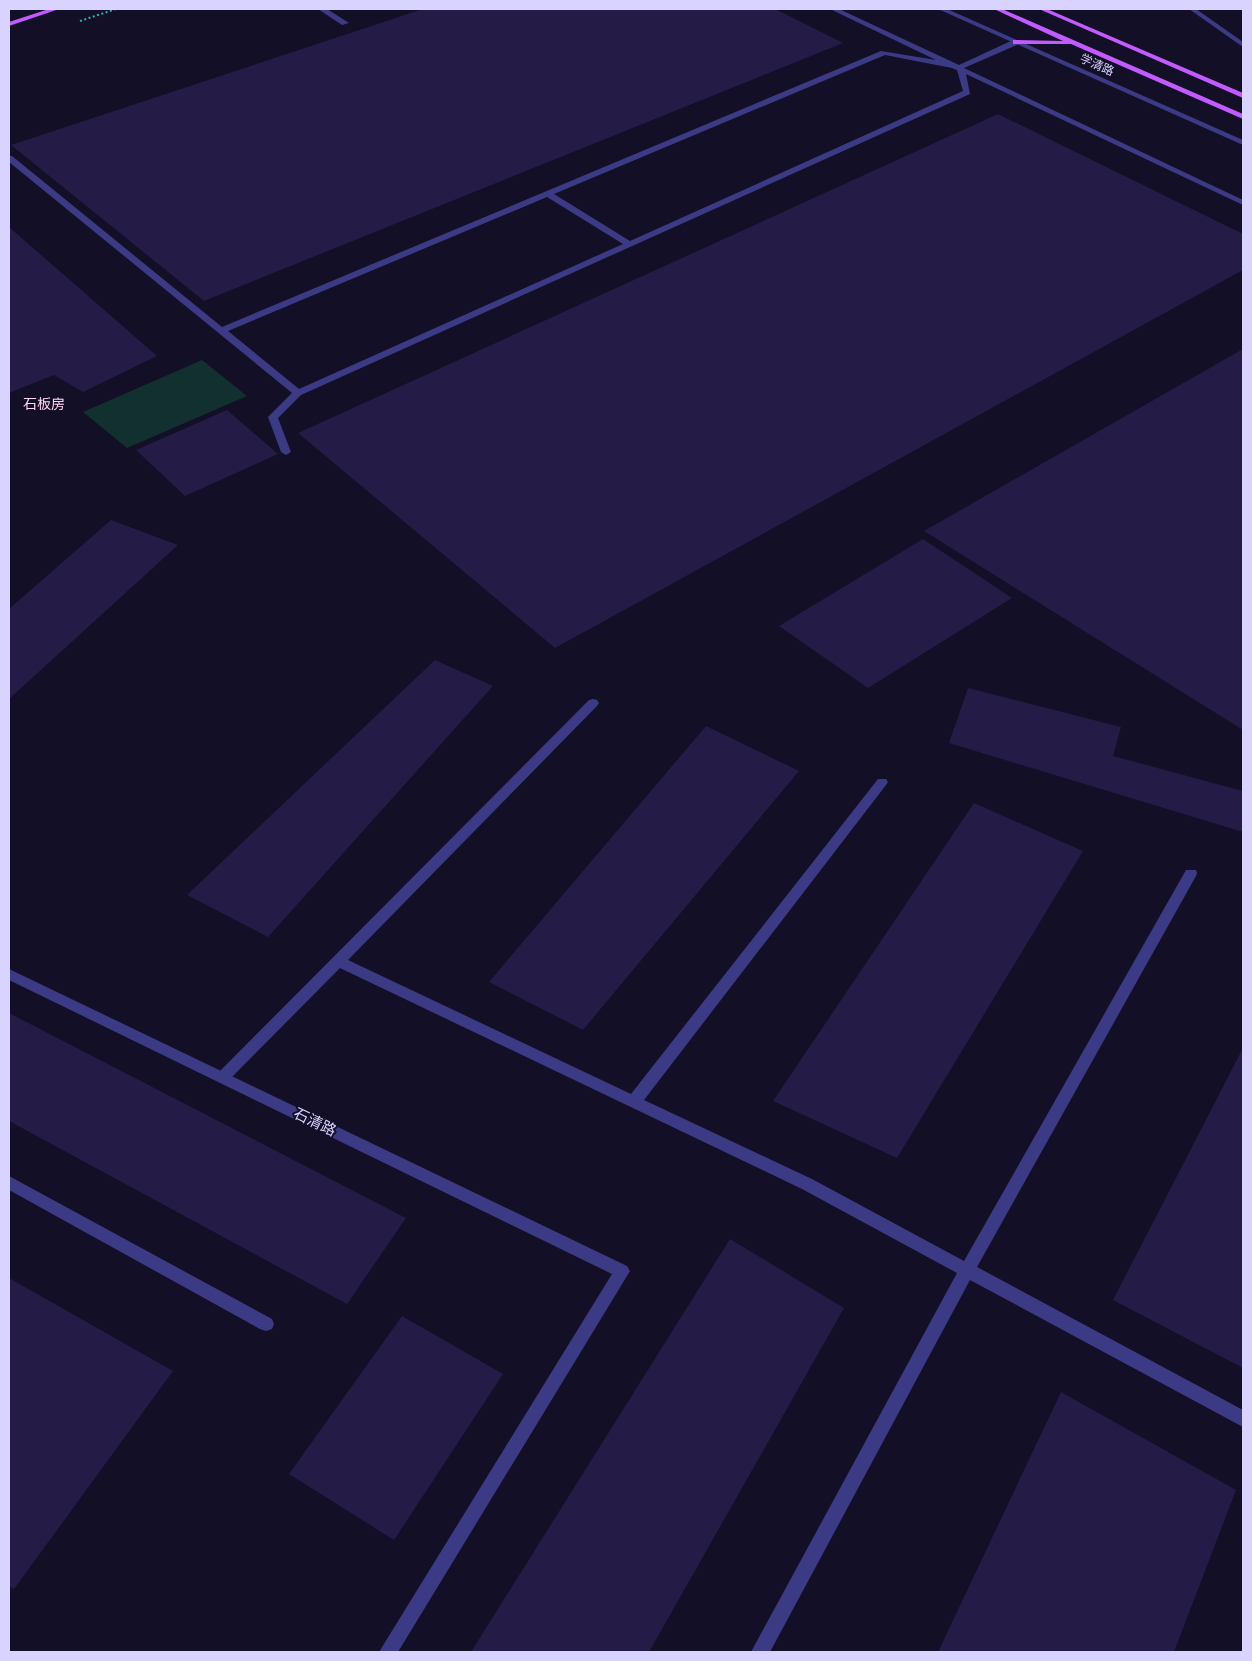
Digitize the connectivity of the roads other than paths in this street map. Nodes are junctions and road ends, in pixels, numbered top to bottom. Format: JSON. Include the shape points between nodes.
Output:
{"nodes":[{"id":1,"x":55,"y":9,"type":"edge"},
{"id":2,"x":322,"y":9,"type":"edge"},
{"id":3,"x":834,"y":9,"type":"edge"},
{"id":4,"x":942,"y":9,"type":"edge"},
{"id":5,"x":997,"y":9,"type":"edge"},
{"id":6,"x":1042,"y":9,"type":"edge"},
{"id":7,"x":1192,"y":9,"type":"edge"},
{"id":8,"x":345,"y":23,"type":"dead end"},
{"id":9,"x":9,"y":24,"type":"edge"},
{"id":10,"x":1016,"y":42,"type":"junction"},
{"id":11,"x":1075,"y":43,"type":"junction"},
{"id":12,"x":1243,"y":45,"type":"edge"},
{"id":13,"x":960,"y":67,"type":"junction"},
{"id":14,"x":1243,"y":96,"type":"edge"},
{"id":15,"x":1243,"y":116,"type":"edge"},
{"id":16,"x":1243,"y":143,"type":"edge"},
{"id":17,"x":9,"y":158,"type":"edge"},
{"id":18,"x":548,"y":194,"type":"junction"},
{"id":19,"x":1243,"y":203,"type":"edge"},
{"id":20,"x":629,"y":244,"type":"junction"},
{"id":21,"x":220,"y":331,"type":"junction"},
{"id":22,"x":298,"y":393,"type":"junction"},
{"id":23,"x":286,"y":452,"type":"dead end"},
{"id":24,"x":593,"y":703,"type":"dead end"},
{"id":25,"x":882,"y":782,"type":"dead end"},
{"id":26,"x":1191,"y":873,"type":"dead end"},
{"id":27,"x":338,"y":962,"type":"junction"},
{"id":28,"x":9,"y":974,"type":"edge"},
{"id":29,"x":223,"y":1077,"type":"junction"},
{"id":30,"x":634,"y":1101,"type":"junction"},
{"id":31,"x":9,"y":1184,"type":"edge"},
{"id":32,"x":967,"y":1270,"type":"junction"},
{"id":33,"x":266,"y":1324,"type":"dead end"},
{"id":34,"x":1243,"y":1418,"type":"edge"},
{"id":35,"x":388,"y":1652,"type":"edge"},
{"id":36,"x":760,"y":1652,"type":"edge"}],
"edges":[{"from":1,"to":9,"type":"main road"},
{"from":2,"to":8,"type":"street"},
{"from":3,"to":13,"type":"street"},
{"from":4,"to":10,"type":"street","name":"学清路"},
{"from":5,"to":11,"type":"main road","name":"学清路"},
{"from":6,"to":14,"type":"main road","name":"学清路"},
{"from":7,"to":12,"type":"street"},
{"from":10,"to":11,"type":"main road"},
{"from":10,"to":13,"type":"street"},
{"from":10,"to":16,"type":"street","name":"学清路"},
{"from":11,"to":15,"type":"main road","name":"学清路"},
{"from":13,"to":18,"type":"street","via":[[884,53]]},
{"from":13,"to":19,"type":"street"},
{"from":13,"to":20,"type":"street","via":[[967,92]]},
{"from":17,"to":21,"type":"street"},
{"from":18,"to":20,"type":"street"},
{"from":18,"to":21,"type":"street"},
{"from":20,"to":22,"type":"street"},
{"from":21,"to":22,"type":"street"},
{"from":22,"to":23,"type":"street","via":[[273,417]]},
{"from":24,"to":27,"type":"street"},
{"from":25,"to":30,"type":"street"},
{"from":26,"to":32,"type":"street"},
{"from":27,"to":29,"type":"street"},
{"from":27,"to":30,"type":"street"},
{"from":28,"to":29,"type":"street","name":"石清路"},
{"from":29,"to":35,"type":"street","name":"石清路","via":[[622,1270]]},
{"from":30,"to":32,"type":"street","via":[[806,1184]]},
{"from":31,"to":33,"type":"street"},
{"from":32,"to":34,"type":"street"},
{"from":32,"to":36,"type":"street"}]}
